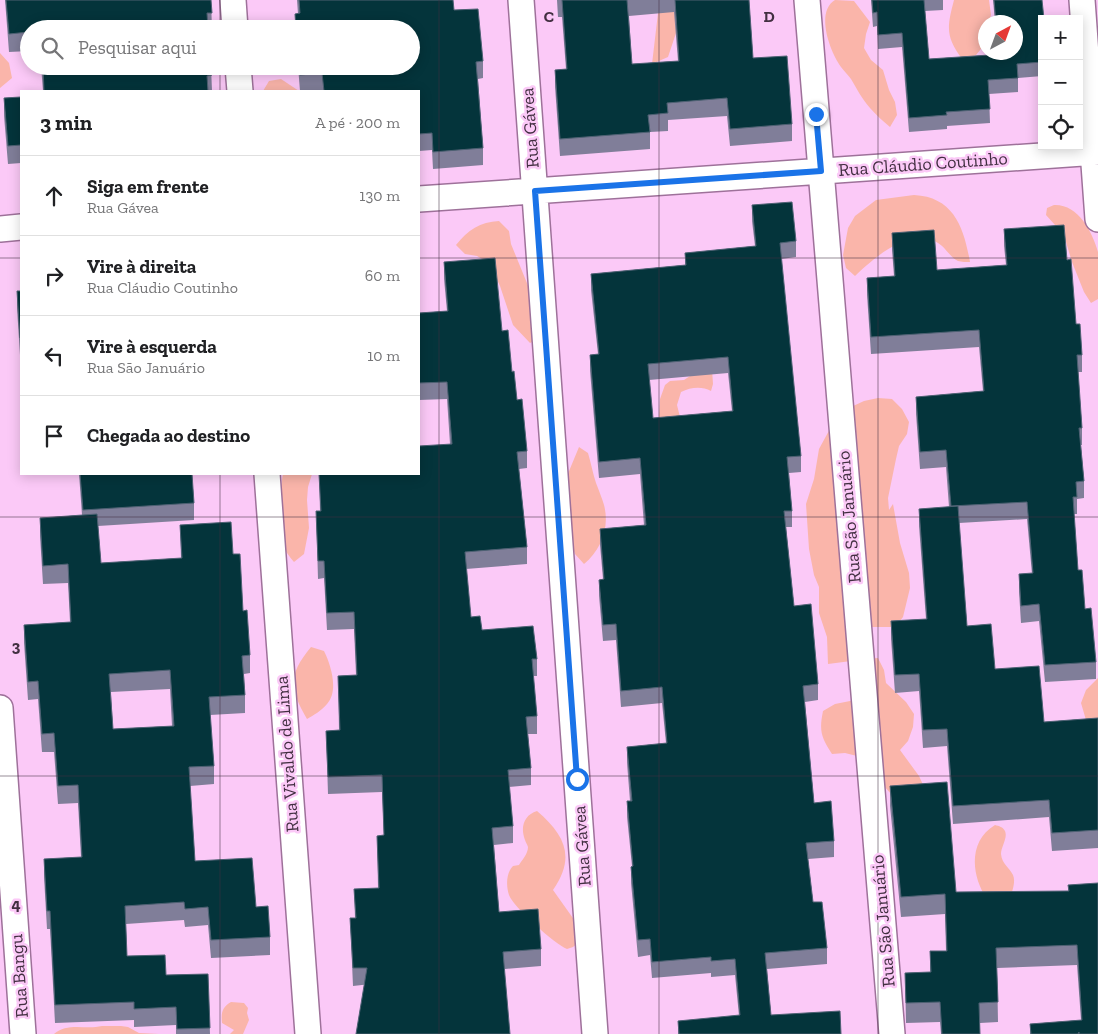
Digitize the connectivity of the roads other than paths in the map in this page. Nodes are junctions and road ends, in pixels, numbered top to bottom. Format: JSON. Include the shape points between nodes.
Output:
{"nodes":[{"id":1,"x":233,"y":0,"type":"edge"},
{"id":2,"x":521,"y":0,"type":"edge"},
{"id":3,"x":807,"y":0,"type":"edge"},
{"id":4,"x":1082,"y":0,"type":"edge"},
{"id":5,"x":234,"y":20,"type":"edge"},
{"id":6,"x":239,"y":75,"type":"edge"},
{"id":7,"x":240,"y":90,"type":"edge"},
{"id":8,"x":1095,"y":152,"type":"edge"},
{"id":9,"x":821,"y":171,"type":"junction"},
{"id":10,"x":535,"y":191,"type":"junction"},
{"id":11,"x":420,"y":200,"type":"edge"},
{"id":12,"x":1098,"y":219,"type":"edge"},
{"id":13,"x":20,"y":227,"type":"edge"},
{"id":14,"x":0,"y":229,"type":"edge"},
{"id":15,"x":267,"y":475,"type":"edge"},
{"id":16,"x":0,"y":708,"type":"edge"},
{"id":17,"x":23,"y":1034,"type":"edge"},
{"id":18,"x":308,"y":1034,"type":"edge"},
{"id":19,"x":595,"y":1034,"type":"edge"},
{"id":20,"x":892,"y":1034,"type":"edge"}],
"edges":[{"from":1,"to":5,"type":"street"},
{"from":2,"to":10,"type":"street","name":"Rua Gávea"},
{"from":3,"to":9,"type":"street","name":"Rua São Januário"},
{"from":4,"to":8,"type":"street"},
{"from":6,"to":7,"type":"street"},
{"from":8,"to":9,"type":"street","name":"Rua Cláudio Coutinho"},
{"from":8,"to":12,"type":"street"},
{"from":9,"to":10,"type":"street","name":"Rua Cláudio Coutinho"},
{"from":9,"to":20,"type":"street","name":"Rua São Januário"},
{"from":10,"to":11,"type":"street","name":"Rua Cláudio Coutinho"},
{"from":10,"to":19,"type":"street","name":"Rua Gávea"},
{"from":13,"to":14,"type":"street"},
{"from":15,"to":18,"type":"street","name":"Rua Vivaldo de Lima"},
{"from":16,"to":17,"type":"street","name":"Rua Bangu"}]}
